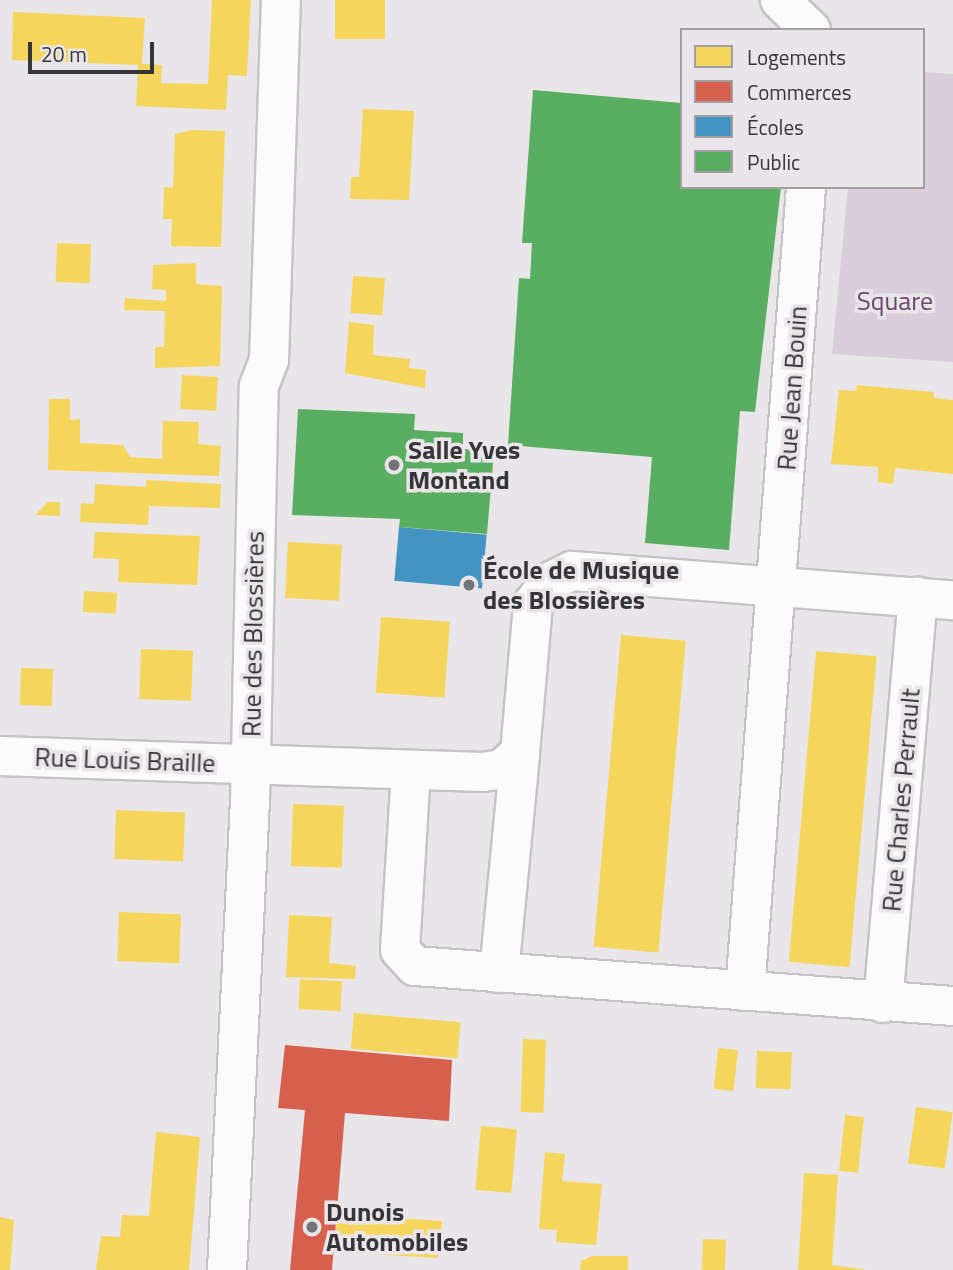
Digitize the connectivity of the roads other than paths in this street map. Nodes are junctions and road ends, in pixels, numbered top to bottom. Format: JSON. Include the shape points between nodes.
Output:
{"nodes":[{"id":1,"x":281,"y":0,"type":"edge"},
{"id":2,"x":780,"y":0,"type":"edge"},
{"id":3,"x":809,"y":28,"type":"edge"},
{"id":4,"x":806,"y":189,"type":"edge"},
{"id":5,"x":776,"y":589,"type":"junction"},
{"id":6,"x":935,"y":599,"type":"edge"},
{"id":7,"x":520,"y":753,"type":"junction"},
{"id":8,"x":0,"y":756,"type":"edge"},
{"id":9,"x":251,"y":764,"type":"junction"},
{"id":10,"x":411,"y":770,"type":"junction"},
{"id":11,"x":499,"y":973,"type":"junction"},
{"id":12,"x":745,"y":991,"type":"junction"},
{"id":13,"x":883,"y":1003,"type":"junction"},
{"id":14,"x":953,"y":1006,"type":"edge"},
{"id":15,"x":227,"y":1270,"type":"edge"}],
"edges":[{"from":1,"to":9,"type":"street","name":"Rue des Blossières","via":[[269,360],[259,386]]},
{"from":2,"to":3,"type":"street"},
{"from":4,"to":5,"type":"street","name":"Rue Jean Bouin"},
{"from":5,"to":6,"type":"street","name":"Rue Charles Perrault"},
{"from":5,"to":7,"type":"street","name":"Rue Charles Perrault","via":[[572,571],[549,582],[533,604]]},
{"from":5,"to":12,"type":"street"},
{"from":6,"to":13,"type":"street","name":"Rue Charles Perrault"},
{"from":7,"to":10,"type":"street","via":[[502,769],[483,772]]},
{"from":7,"to":11,"type":"street","name":"Rue Charles Perrault"},
{"from":8,"to":9,"type":"street","name":"Rue Louis Braille"},
{"from":9,"to":10,"type":"street"},
{"from":9,"to":15,"type":"street","name":"Rue des Blossières"},
{"from":10,"to":11,"type":"street","via":[[403,960]]},
{"from":11,"to":12,"type":"street"},
{"from":12,"to":13,"type":"street"},
{"from":13,"to":14,"type":"street"}]}
